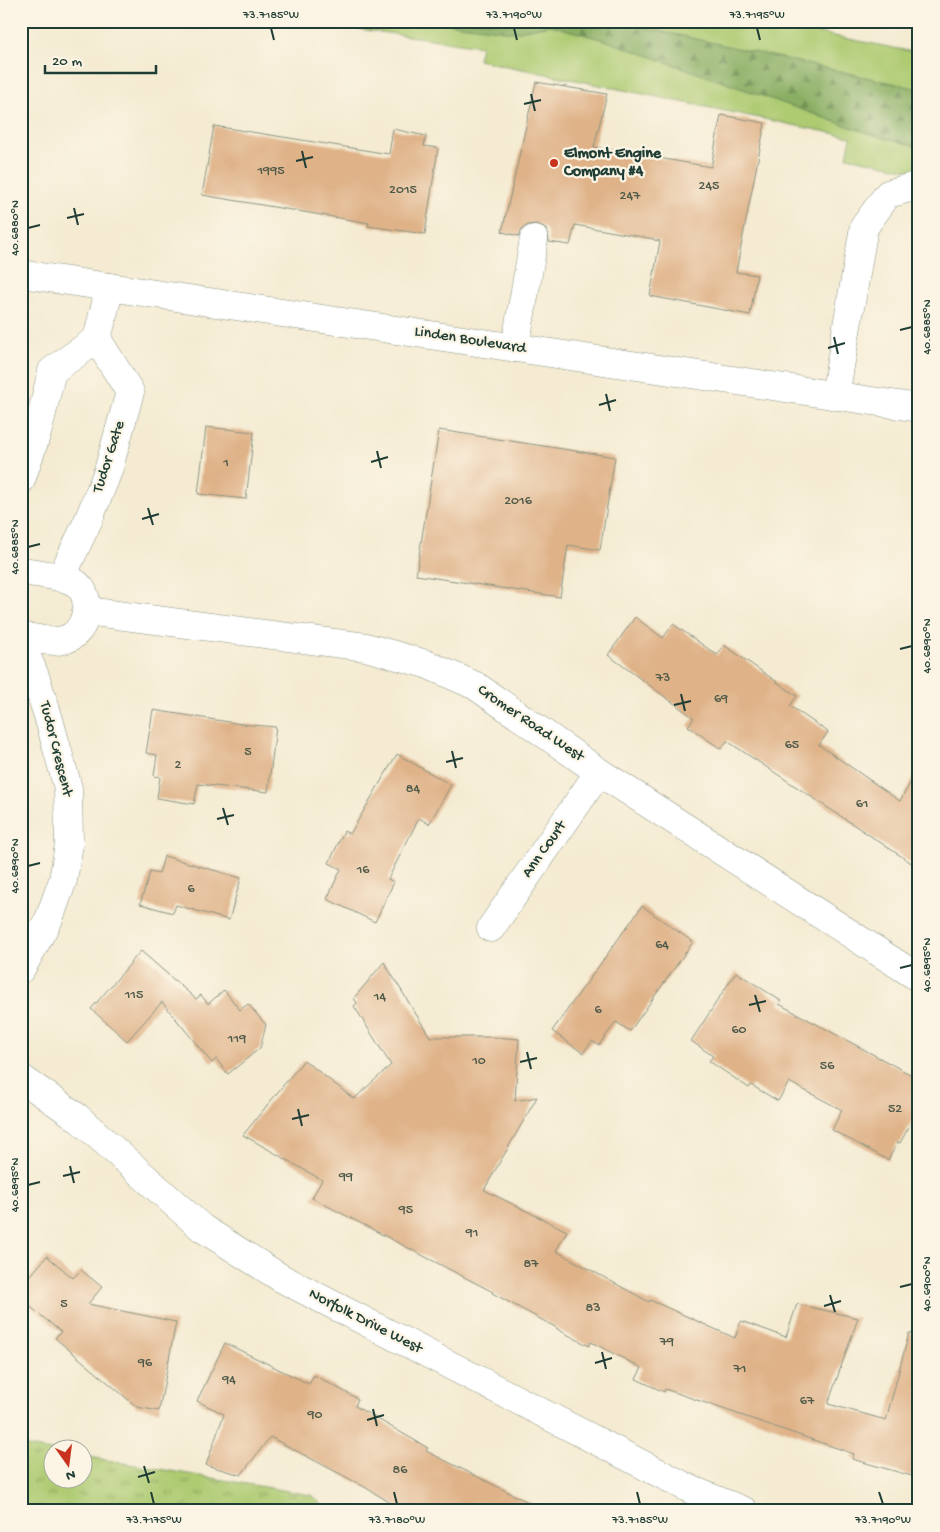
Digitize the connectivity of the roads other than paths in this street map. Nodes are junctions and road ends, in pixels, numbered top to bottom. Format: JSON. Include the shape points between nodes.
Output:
{"nodes":[{"id":1,"x":919,"y":185,"type":"edge"},
{"id":2,"x":534,"y":239,"type":"dead end"},
{"id":3,"x":21,"y":274,"type":"edge"},
{"id":4,"x":110,"y":287,"type":"junction"},
{"id":5,"x":97,"y":339,"type":"junction"},
{"id":6,"x":515,"y":348,"type":"junction"},
{"id":7,"x":835,"y":396,"type":"junction"},
{"id":8,"x":919,"y":408,"type":"edge"},
{"id":9,"x":21,"y":480,"type":"edge"},
{"id":10,"x":21,"y":571,"type":"edge"},
{"id":11,"x":61,"y":578,"type":"junction"},
{"id":12,"x":86,"y":611,"type":"junction"},
{"id":13,"x":21,"y":636,"type":"edge"},
{"id":14,"x":21,"y":642,"type":"edge"},
{"id":15,"x":599,"y":772,"type":"junction"},
{"id":16,"x":491,"y":928,"type":"dead end"},
{"id":17,"x":21,"y":969,"type":"edge"},
{"id":18,"x":919,"y":978,"type":"edge"},
{"id":19,"x":21,"y":1078,"type":"edge"},
{"id":20,"x":744,"y":1511,"type":"edge"}],
"edges":[{"from":1,"to":7,"type":"street","via":[[888,194],[864,227]]},
{"from":2,"to":6,"type":"street"},
{"from":3,"to":4,"type":"street","name":"Linden Boulevard"},
{"from":4,"to":5,"type":"street"},
{"from":4,"to":6,"type":"street","name":"Linden Boulevard"},
{"from":5,"to":9,"type":"street","via":[[52,372],[38,430]]},
{"from":5,"to":11,"type":"street","name":"Tudor Gate","via":[[130,392],[108,471]]},
{"from":6,"to":7,"type":"street","name":"Linden Boulevard"},
{"from":7,"to":8,"type":"street","name":"Linden Boulevard"},
{"from":10,"to":11,"type":"street"},
{"from":11,"to":12,"type":"street","via":[[81,589],[85,595]]},
{"from":12,"to":13,"type":"street","via":[[84,623],[76,634],[64,640]]},
{"from":12,"to":15,"type":"street","name":"Cromer Road West","via":[[366,647],[426,664],[476,686]]},
{"from":14,"to":17,"type":"street","name":"Tudor Crescent","via":[[48,716],[68,788],[69,844],[62,880],[49,919]]},
{"from":15,"to":16,"type":"street","name":"Ann Court"},
{"from":15,"to":18,"type":"street","name":"Cromer Road West"},
{"from":19,"to":20,"type":"street","name":"Norfolk Drive West","via":[[77,1117],[202,1228],[281,1278],[692,1490]]}]}
